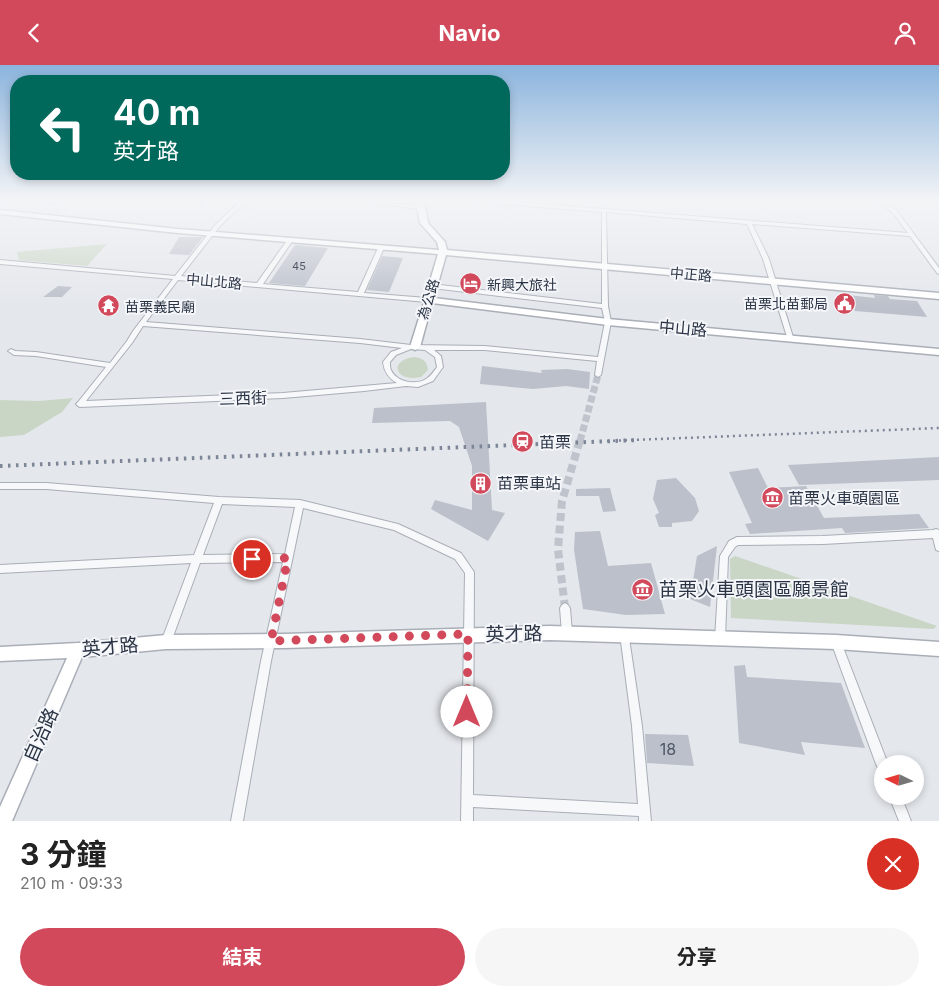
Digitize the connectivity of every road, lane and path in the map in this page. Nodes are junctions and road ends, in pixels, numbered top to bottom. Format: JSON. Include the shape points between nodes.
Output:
{"nodes":[{"id":1,"x":208,"y":236,"type":"edge"},
{"id":2,"x":254,"y":236,"type":"edge"},
{"id":3,"x":426,"y":236,"type":"edge"},
{"id":4,"x":605,"y":236,"type":"edge"},
{"id":5,"x":755,"y":236,"type":"edge"},
{"id":6,"x":913,"y":236,"type":"edge"},
{"id":7,"x":290,"y":239,"type":"junction"},
{"id":8,"x":381,"y":248,"type":"junction"},
{"id":9,"x":443,"y":252,"type":"junction"},
{"id":10,"x":0,"y":262,"type":"edge"},
{"id":11,"x":606,"y":267,"type":"junction"},
{"id":12,"x":939,"y":272,"type":"edge"},
{"id":13,"x":176,"y":278,"type":"junction"},
{"id":14,"x":773,"y":281,"type":"junction"},
{"id":15,"x":259,"y":285,"type":"junction"},
{"id":16,"x":432,"y":286,"type":"junction"},
{"id":17,"x":360,"y":294,"type":"junction"},
{"id":18,"x":939,"y":296,"type":"edge"},
{"id":19,"x":427,"y":300,"type":"junction"},
{"id":20,"x":605,"y":306,"type":"junction"},
{"id":21,"x":608,"y":322,"type":"junction"},
{"id":22,"x":142,"y":324,"type":"junction"},
{"id":23,"x":790,"y":337,"type":"junction"},
{"id":24,"x":367,"y":342,"type":"junction"},
{"id":25,"x":413,"y":347,"type":"junction"},
{"id":26,"x":426,"y":348,"type":"junction"},
{"id":27,"x":11,"y":351,"type":"dead end"},
{"id":28,"x":939,"y":352,"type":"edge"},
{"id":29,"x":600,"y":359,"type":"junction"},
{"id":30,"x":387,"y":361,"type":"junction"},
{"id":31,"x":110,"y":365,"type":"junction"},
{"id":32,"x":598,"y":375,"type":"tunnel mouth"},
{"id":33,"x":405,"y":384,"type":"junction"},
{"id":34,"x":0,"y":486,"type":"edge"},
{"id":35,"x":219,"y":500,"type":"junction"},
{"id":36,"x":300,"y":504,"type":"junction"},
{"id":37,"x":937,"y":533,"type":"edge"},
{"id":38,"x":939,"y":547,"type":"edge"},
{"id":39,"x":288,"y":558,"type":"junction"},
{"id":40,"x":197,"y":559,"type":"junction"},
{"id":41,"x":0,"y":569,"type":"edge"},
{"id":42,"x":564,"y":608,"type":"tunnel mouth"},
{"id":43,"x":567,"y":633,"type":"junction"},
{"id":44,"x":468,"y":634,"type":"junction"},
{"id":45,"x":625,"y":634,"type":"junction"},
{"id":46,"x":720,"y":639,"type":"junction"},
{"id":47,"x":271,"y":641,"type":"junction"},
{"id":48,"x":836,"y":641,"type":"junction"},
{"id":49,"x":166,"y":642,"type":"junction"},
{"id":50,"x":939,"y":649,"type":"edge"},
{"id":51,"x":78,"y":650,"type":"junction"},
{"id":52,"x":0,"y":654,"type":"edge"},
{"id":53,"x":879,"y":755,"type":"edge"},
{"id":54,"x":467,"y":801,"type":"junction"},
{"id":55,"x":899,"y":805,"type":"edge"},
{"id":56,"x":644,"y":815,"type":"edge"},
{"id":57,"x":3,"y":821,"type":"edge"},
{"id":58,"x":237,"y":821,"type":"edge"},
{"id":59,"x":467,"y":821,"type":"edge"},
{"id":60,"x":905,"y":821,"type":"edge"}],
"edges":[{"from":1,"to":13,"type":"street"},
{"from":2,"to":7,"type":"street","name":"中正路"},
{"from":3,"to":9,"type":"street"},
{"from":4,"to":11,"type":"street"},
{"from":5,"to":14,"type":"street"},
{"from":6,"to":12,"type":"street"},
{"from":7,"to":8,"type":"street","name":"中正路"},
{"from":7,"to":15,"type":"street"},
{"from":8,"to":9,"type":"street","name":"中正路"},
{"from":8,"to":17,"type":"street"},
{"from":9,"to":11,"type":"street","name":"中正路"},
{"from":9,"to":16,"type":"street","name":"為公路"},
{"from":10,"to":13,"type":"street","name":"中山北路"},
{"from":11,"to":14,"type":"street","name":"中正路"},
{"from":11,"to":20,"type":"street"},
{"from":13,"to":15,"type":"street","name":"中山北路"},
{"from":13,"to":22,"type":"street"},
{"from":14,"to":18,"type":"street","name":"中正路"},
{"from":14,"to":23,"type":"street"},
{"from":15,"to":17,"type":"street","name":"中山北路"},
{"from":16,"to":19,"type":"street","name":"為公路"},
{"from":16,"to":20,"type":"street"},
{"from":17,"to":19,"type":"street","name":"中山北路"},
{"from":19,"to":21,"type":"street","name":"中山路"},
{"from":19,"to":25,"type":"street","name":"為公路"},
{"from":20,"to":21,"type":"street"},
{"from":21,"to":23,"type":"street","name":"中山路"},
{"from":21,"to":29,"type":"street"},
{"from":22,"to":24,"type":"street"},
{"from":22,"to":31,"type":"street"},
{"from":23,"to":28,"type":"street","name":"中山路"},
{"from":24,"to":25,"type":"street"},
{"from":24,"to":30,"type":"street","via":[[386,346]]},
{"from":25,"to":26,"type":"street"},
{"from":25,"to":30,"type":"street","via":[[396,352]]},
{"from":26,"to":29,"type":"street","via":[[485,348]]},
{"from":26,"to":33,"type":"street","via":[[438,356],[438,373],[424,383]]},
{"from":27,"to":31,"type":"street"},
{"from":29,"to":32,"type":"street"},
{"from":30,"to":33,"type":"street","via":[[387,373]]},
{"from":31,"to":33,"type":"street","name":"三西街","via":[[80,404],[273,397]]},
{"from":34,"to":35,"type":"street","via":[[46,486]]},
{"from":35,"to":36,"type":"street"},
{"from":35,"to":40,"type":"street"},
{"from":36,"to":39,"type":"street"},
{"from":36,"to":44,"type":"street","via":[[395,527],[458,556],[470,572]]},
{"from":37,"to":38,"type":"street"},
{"from":37,"to":46,"type":"street","via":[[738,541],[724,556]]},
{"from":39,"to":40,"type":"street"},
{"from":39,"to":47,"type":"street"},
{"from":40,"to":41,"type":"street"},
{"from":40,"to":49,"type":"street"},
{"from":42,"to":43,"type":"street"},
{"from":43,"to":44,"type":"street","name":"英才路"},
{"from":43,"to":45,"type":"street","name":"英才路"},
{"from":44,"to":47,"type":"street","name":"英才路"},
{"from":44,"to":54,"type":"street"},
{"from":45,"to":46,"type":"street","name":"英才路"},
{"from":45,"to":56,"type":"street"},
{"from":46,"to":48,"type":"street","name":"英才路"},
{"from":47,"to":49,"type":"street","name":"英才路"},
{"from":47,"to":58,"type":"street"},
{"from":48,"to":50,"type":"street","name":"英才路"},
{"from":48,"to":53,"type":"street"},
{"from":49,"to":51,"type":"street","name":"英才路"},
{"from":51,"to":52,"type":"street","name":"英才路"},
{"from":51,"to":57,"type":"street","name":"自治路"},
{"from":54,"to":56,"type":"street"},
{"from":54,"to":59,"type":"street"},
{"from":55,"to":60,"type":"street"}]}
